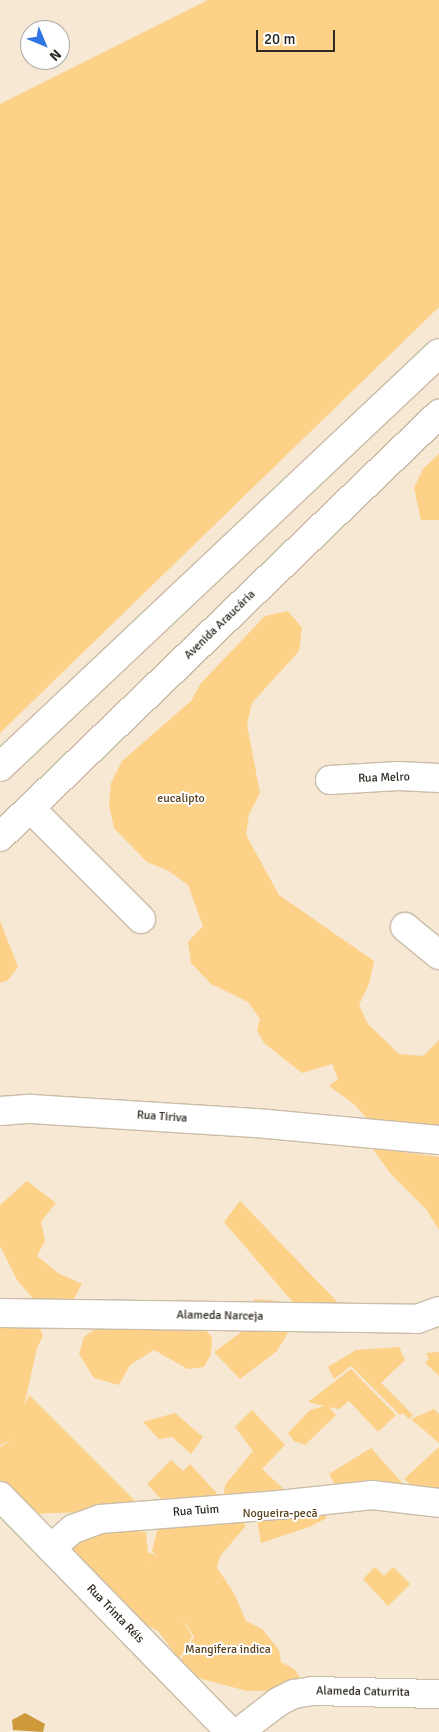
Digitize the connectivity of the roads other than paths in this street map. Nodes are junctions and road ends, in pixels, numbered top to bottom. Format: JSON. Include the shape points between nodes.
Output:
{"nodes":[{"id":1,"x":439,"y":353,"type":"edge"},
{"id":2,"x":439,"y":414,"type":"edge"},
{"id":3,"x":0,"y":768,"type":"edge"},
{"id":4,"x":439,"y":778,"type":"edge"},
{"id":5,"x":330,"y":780,"type":"dead end"},
{"id":6,"x":30,"y":808,"type":"junction"},
{"id":7,"x":0,"y":837,"type":"edge"},
{"id":8,"x":141,"y":919,"type":"dead end"},
{"id":9,"x":405,"y":927,"type":"dead end"},
{"id":10,"x":439,"y":955,"type":"edge"},
{"id":11,"x":0,"y":1111,"type":"edge"},
{"id":12,"x":439,"y":1140,"type":"edge"},
{"id":13,"x":439,"y":1311,"type":"edge"},
{"id":14,"x":0,"y":1313,"type":"edge"},
{"id":15,"x":0,"y":1496,"type":"edge"},
{"id":16,"x":439,"y":1503,"type":"edge"},
{"id":17,"x":51,"y":1548,"type":"junction"},
{"id":18,"x":439,"y":1694,"type":"edge"},
{"id":19,"x":230,"y":1732,"type":"edge"},
{"id":20,"x":239,"y":1732,"type":"edge"}],
"edges":[{"from":1,"to":3,"type":"street"},
{"from":2,"to":6,"type":"street","name":"Avenida Araucária"},
{"from":4,"to":5,"type":"street","name":"Rua Melro","via":[[398,776]]},
{"from":6,"to":7,"type":"street","name":"Avenida Araucária"},
{"from":6,"to":8,"type":"street"},
{"from":9,"to":10,"type":"street"},
{"from":11,"to":12,"type":"street","name":"Rua Tiriva","via":[[31,1109]]},
{"from":13,"to":14,"type":"street","name":"Alameda Narceja","via":[[417,1319]]},
{"from":15,"to":17,"type":"street","name":"Rua Trinta Réis"},
{"from":16,"to":17,"type":"street","name":"Rua Tuim","via":[[372,1495],[100,1518],[73,1529]]},
{"from":17,"to":19,"type":"street","name":"Rua Trinta Réis"},
{"from":18,"to":20,"type":"street","name":"Alameda Caturrita","via":[[313,1691],[294,1694],[278,1702]]}]}
